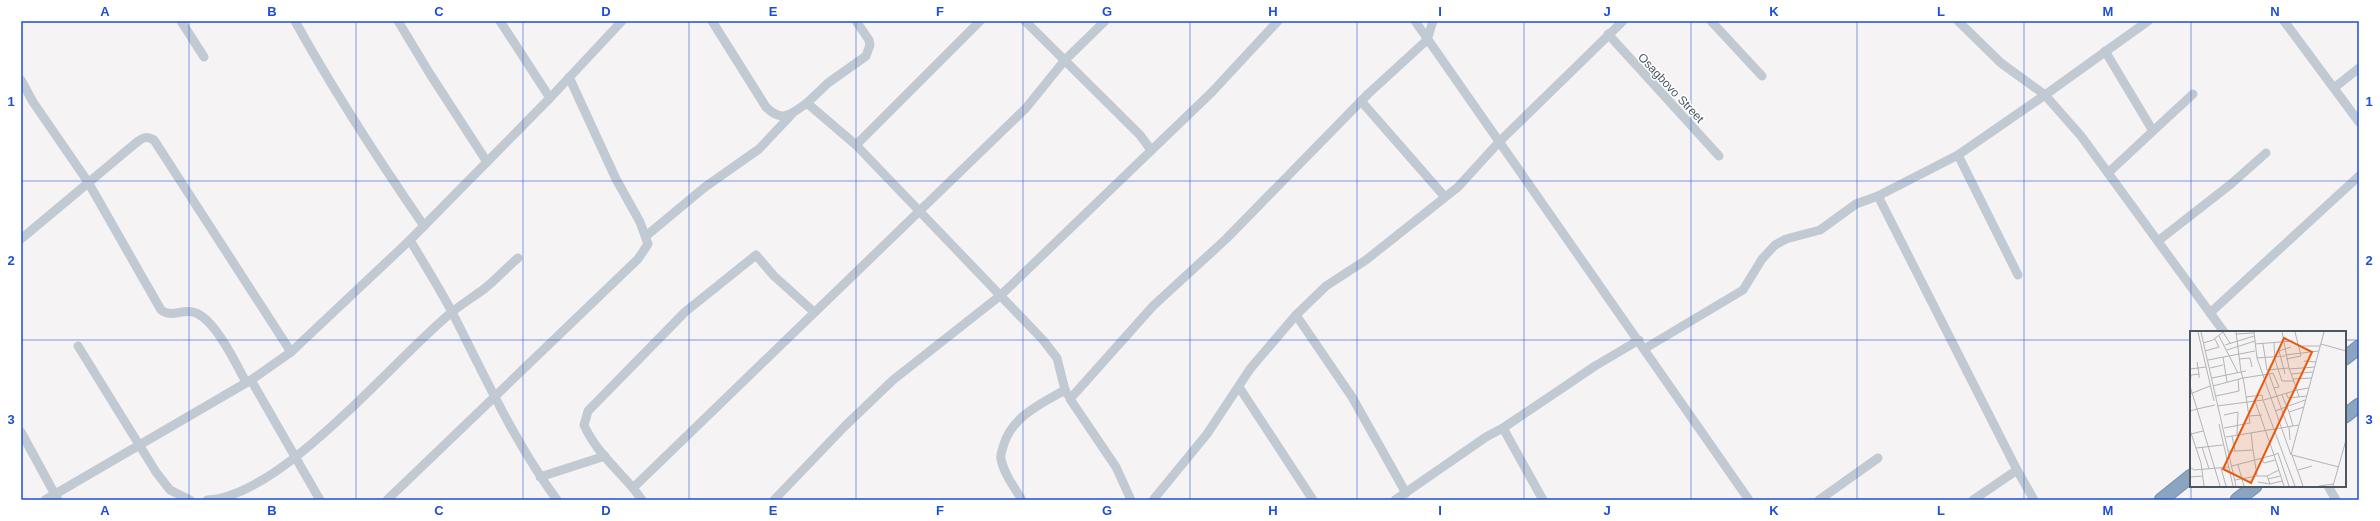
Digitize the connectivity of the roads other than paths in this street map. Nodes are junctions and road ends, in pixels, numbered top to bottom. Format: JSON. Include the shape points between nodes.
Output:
{"nodes":[{"id":1,"x":181,"y":21,"type":"edge"},
{"id":2,"x":295,"y":21,"type":"edge"},
{"id":3,"x":398,"y":21,"type":"edge"},
{"id":4,"x":500,"y":21,"type":"edge"},
{"id":5,"x":622,"y":21,"type":"edge"},
{"id":6,"x":712,"y":21,"type":"edge"},
{"id":7,"x":856,"y":21,"type":"edge"},
{"id":8,"x":980,"y":21,"type":"edge"},
{"id":9,"x":1025,"y":21,"type":"edge"},
{"id":10,"x":1105,"y":21,"type":"edge"},
{"id":11,"x":1278,"y":21,"type":"edge"},
{"id":12,"x":1415,"y":21,"type":"edge"},
{"id":13,"x":1433,"y":21,"type":"edge"},
{"id":14,"x":1623,"y":21,"type":"edge"},
{"id":15,"x":1711,"y":21,"type":"edge"},
{"id":16,"x":1958,"y":21,"type":"edge"},
{"id":17,"x":2148,"y":21,"type":"edge"},
{"id":18,"x":2284,"y":21,"type":"edge"},
{"id":19,"x":1608,"y":34,"type":"junction"},
{"id":20,"x":1427,"y":40,"type":"junction"},
{"id":21,"x":2105,"y":51,"type":"junction"},
{"id":22,"x":204,"y":57,"type":"dead end"},
{"id":23,"x":1064,"y":61,"type":"junction"},
{"id":24,"x":2359,"y":68,"type":"edge"},
{"id":25,"x":1762,"y":76,"type":"dead end"},
{"id":26,"x":569,"y":77,"type":"junction"},
{"id":27,"x":21,"y":80,"type":"edge"},
{"id":28,"x":2334,"y":88,"type":"junction"},
{"id":29,"x":2193,"y":94,"type":"dead end"},
{"id":30,"x":2045,"y":95,"type":"junction"},
{"id":31,"x":550,"y":98,"type":"junction"},
{"id":32,"x":1361,"y":101,"type":"junction"},
{"id":33,"x":807,"y":103,"type":"junction"},
{"id":34,"x":795,"y":112,"type":"junction"},
{"id":35,"x":2359,"y":122,"type":"edge"},
{"id":36,"x":2153,"y":131,"type":"junction"},
{"id":37,"x":1499,"y":142,"type":"junction"},
{"id":38,"x":856,"y":145,"type":"junction"},
{"id":39,"x":1151,"y":150,"type":"junction"},
{"id":40,"x":2266,"y":153,"type":"dead end"},
{"id":41,"x":1958,"y":155,"type":"junction"},
{"id":42,"x":1719,"y":156,"type":"dead end"},
{"id":43,"x":488,"y":162,"type":"junction"},
{"id":44,"x":2108,"y":173,"type":"junction"},
{"id":45,"x":2359,"y":176,"type":"edge"},
{"id":46,"x":88,"y":182,"type":"junction"},
{"id":47,"x":1878,"y":196,"type":"junction"},
{"id":48,"x":1445,"y":197,"type":"junction"},
{"id":49,"x":920,"y":210,"type":"junction"},
{"id":50,"x":424,"y":226,"type":"junction"},
{"id":51,"x":646,"y":236,"type":"junction"},
{"id":52,"x":21,"y":239,"type":"edge"},
{"id":53,"x":410,"y":240,"type":"junction"},
{"id":54,"x":2158,"y":241,"type":"junction"},
{"id":55,"x":518,"y":258,"type":"dead end"},
{"id":56,"x":2018,"y":275,"type":"dead end"},
{"id":57,"x":1001,"y":295,"type":"junction"},
{"id":58,"x":452,"y":312,"type":"junction"},
{"id":59,"x":814,"y":312,"type":"junction"},
{"id":60,"x":2210,"y":313,"type":"junction"},
{"id":61,"x":1296,"y":315,"type":"junction"},
{"id":62,"x":2223,"y":331,"type":"edge"},
{"id":63,"x":1641,"y":344,"type":"junction"},
{"id":64,"x":78,"y":346,"type":"dead end"},
{"id":65,"x":2359,"y":347,"type":"edge"},
{"id":66,"x":291,"y":352,"type":"junction"},
{"id":67,"x":2346,"y":357,"type":"edge"},
{"id":68,"x":249,"y":381,"type":"junction"},
{"id":69,"x":1239,"y":386,"type":"junction"},
{"id":70,"x":1065,"y":390,"type":"junction"},
{"id":71,"x":494,"y":396,"type":"junction"},
{"id":72,"x":1070,"y":399,"type":"junction"},
{"id":73,"x":2359,"y":405,"type":"edge"},
{"id":74,"x":2346,"y":415,"type":"edge"},
{"id":75,"x":1503,"y":428,"type":"junction"},
{"id":76,"x":21,"y":432,"type":"edge"},
{"id":77,"x":140,"y":444,"type":"junction"},
{"id":78,"x":605,"y":456,"type":"junction"},
{"id":79,"x":296,"y":458,"type":"junction"},
{"id":80,"x":1878,"y":458,"type":"dead end"},
{"id":81,"x":2017,"y":470,"type":"junction"},
{"id":82,"x":540,"y":477,"type":"junction"},
{"id":83,"x":2190,"y":477,"type":"edge"},
{"id":84,"x":2254,"y":487,"type":"edge"},
{"id":85,"x":2329,"y":487,"type":"edge"},
{"id":86,"x":633,"y":488,"type":"junction"},
{"id":87,"x":1406,"y":493,"type":"junction"},
{"id":88,"x":56,"y":497,"type":"edge"},
{"id":89,"x":45,"y":500,"type":"edge"},
{"id":90,"x":190,"y":500,"type":"edge"},
{"id":91,"x":207,"y":500,"type":"edge"},
{"id":92,"x":320,"y":500,"type":"edge"},
{"id":93,"x":387,"y":500,"type":"edge"},
{"id":94,"x":558,"y":500,"type":"edge"},
{"id":95,"x":642,"y":500,"type":"edge"},
{"id":96,"x":774,"y":500,"type":"edge"},
{"id":97,"x":1022,"y":500,"type":"edge"},
{"id":98,"x":1131,"y":500,"type":"edge"},
{"id":99,"x":1153,"y":500,"type":"edge"},
{"id":100,"x":1313,"y":500,"type":"edge"},
{"id":101,"x":1396,"y":500,"type":"edge"},
{"id":102,"x":1543,"y":500,"type":"edge"},
{"id":103,"x":1749,"y":500,"type":"edge"},
{"id":104,"x":1819,"y":500,"type":"edge"},
{"id":105,"x":1973,"y":500,"type":"edge"},
{"id":106,"x":2034,"y":500,"type":"edge"},
{"id":107,"x":2161,"y":500,"type":"edge"},
{"id":108,"x":2237,"y":500,"type":"edge"},
{"id":109,"x":2336,"y":500,"type":"edge"}],
"edges":[{"from":1,"to":22,"type":"street"},
{"from":2,"to":50,"type":"street","via":[[369,146]]},
{"from":3,"to":43,"type":"street"},
{"from":4,"to":31,"type":"street"},
{"from":5,"to":26,"type":"street"},
{"from":6,"to":34,"type":"street","via":[[766,107],[782,117]]},
{"from":7,"to":33,"type":"street","via":[[869,40],[866,56],[828,83]]},
{"from":8,"to":38,"type":"street"},
{"from":9,"to":23,"type":"street"},
{"from":10,"to":23,"type":"street"},
{"from":11,"to":39,"type":"street","via":[[1212,92]]},
{"from":12,"to":20,"type":"street"},
{"from":13,"to":20,"type":"street"},
{"from":14,"to":19,"type":"street"},
{"from":15,"to":25,"type":"street"},
{"from":16,"to":30,"type":"street","via":[[2001,63]]},
{"from":17,"to":21,"type":"street"},
{"from":18,"to":28,"type":"street"},
{"from":19,"to":37,"type":"street"},
{"from":19,"to":42,"type":"street","name":"Osagbovo Street"},
{"from":20,"to":32,"type":"street"},
{"from":20,"to":37,"type":"street"},
{"from":21,"to":30,"type":"street"},
{"from":21,"to":36,"type":"street"},
{"from":23,"to":39,"type":"street","via":[[1140,135]]},
{"from":23,"to":49,"type":"street","via":[[1026,108]]},
{"from":24,"to":28,"type":"street"},
{"from":26,"to":31,"type":"street"},
{"from":26,"to":51,"type":"street","via":[[616,180]]},
{"from":27,"to":46,"type":"street","via":[[33,102]]},
{"from":28,"to":35,"type":"street"},
{"from":29,"to":36,"type":"street"},
{"from":30,"to":41,"type":"street"},
{"from":30,"to":44,"type":"street","via":[[2081,136]]},
{"from":31,"to":43,"type":"street"},
{"from":32,"to":48,"type":"street"},
{"from":32,"to":72,"type":"street","via":[[1226,238],[1153,306]]},
{"from":33,"to":34,"type":"street"},
{"from":33,"to":38,"type":"street"},
{"from":34,"to":51,"type":"street","via":[[759,149],[705,187]]},
{"from":36,"to":44,"type":"street"},
{"from":37,"to":48,"type":"street"},
{"from":37,"to":63,"type":"street"},
{"from":38,"to":49,"type":"street"},
{"from":39,"to":57,"type":"street"},
{"from":40,"to":54,"type":"street"},
{"from":41,"to":47,"type":"street"},
{"from":41,"to":56,"type":"street"},
{"from":43,"to":50,"type":"street"},
{"from":44,"to":54,"type":"street"},
{"from":45,"to":60,"type":"street"},
{"from":46,"to":52,"type":"street"},
{"from":46,"to":66,"type":"street","via":[[144,137],[154,140]]},
{"from":46,"to":68,"type":"street","via":[[161,310],[166,314],[186,312],[196,313],[202,317],[219,336]]},
{"from":47,"to":63,"type":"street","via":[[1856,204],[1820,230],[1786,238],[1762,259],[1743,290]]},
{"from":47,"to":81,"type":"street"},
{"from":48,"to":61,"type":"street","via":[[1366,260],[1326,286]]},
{"from":49,"to":57,"type":"street"},
{"from":49,"to":59,"type":"street"},
{"from":50,"to":53,"type":"street"},
{"from":51,"to":71,"type":"street","via":[[648,244],[638,259]]},
{"from":53,"to":58,"type":"street"},
{"from":53,"to":66,"type":"street"},
{"from":54,"to":60,"type":"street"},
{"from":55,"to":58,"type":"street","via":[[485,288]]},
{"from":57,"to":70,"type":"street","via":[[1057,358]]},
{"from":57,"to":96,"type":"street","via":[[894,380],[844,427]]},
{"from":58,"to":71,"type":"street"},
{"from":58,"to":79,"type":"street"},
{"from":59,"to":78,"type":"street","via":[[774,276],[756,255],[685,312],[588,411],[584,425],[598,450]]},
{"from":59,"to":86,"type":"street"},
{"from":60,"to":62,"type":"street"},
{"from":61,"to":69,"type":"street","via":[[1250,369]]},
{"from":61,"to":87,"type":"street","via":[[1352,397]]},
{"from":63,"to":75,"type":"street","via":[[1583,374]]},
{"from":63,"to":103,"type":"street"},
{"from":64,"to":77,"type":"street"},
{"from":65,"to":67,"type":"highway"},
{"from":66,"to":68,"type":"street"},
{"from":68,"to":77,"type":"street"},
{"from":68,"to":79,"type":"street"},
{"from":69,"to":99,"type":"street","via":[[1207,434]]},
{"from":69,"to":100,"type":"street"},
{"from":70,"to":72,"type":"street"},
{"from":70,"to":97,"type":"street","via":[[1013,424],[1004,443],[1000,457]]},
{"from":71,"to":82,"type":"street"},
{"from":71,"to":93,"type":"street"},
{"from":72,"to":98,"type":"street","via":[[1116,467]]},
{"from":73,"to":74,"type":"highway"},
{"from":75,"to":87,"type":"street"},
{"from":75,"to":102,"type":"street"},
{"from":76,"to":88,"type":"street"},
{"from":77,"to":88,"type":"street"},
{"from":77,"to":90,"type":"street","via":[[170,490]]},
{"from":78,"to":82,"type":"street"},
{"from":78,"to":86,"type":"street"},
{"from":79,"to":91,"type":"street","via":[[242,491]]},
{"from":79,"to":92,"type":"street"},
{"from":80,"to":104,"type":"street"},
{"from":81,"to":105,"type":"street"},
{"from":81,"to":106,"type":"street"},
{"from":82,"to":94,"type":"street"},
{"from":83,"to":107,"type":"highway"},
{"from":84,"to":108,"type":"highway"},
{"from":85,"to":109,"type":"street"},
{"from":86,"to":95,"type":"street"},
{"from":87,"to":101,"type":"street"},
{"from":88,"to":89,"type":"street"}]}
